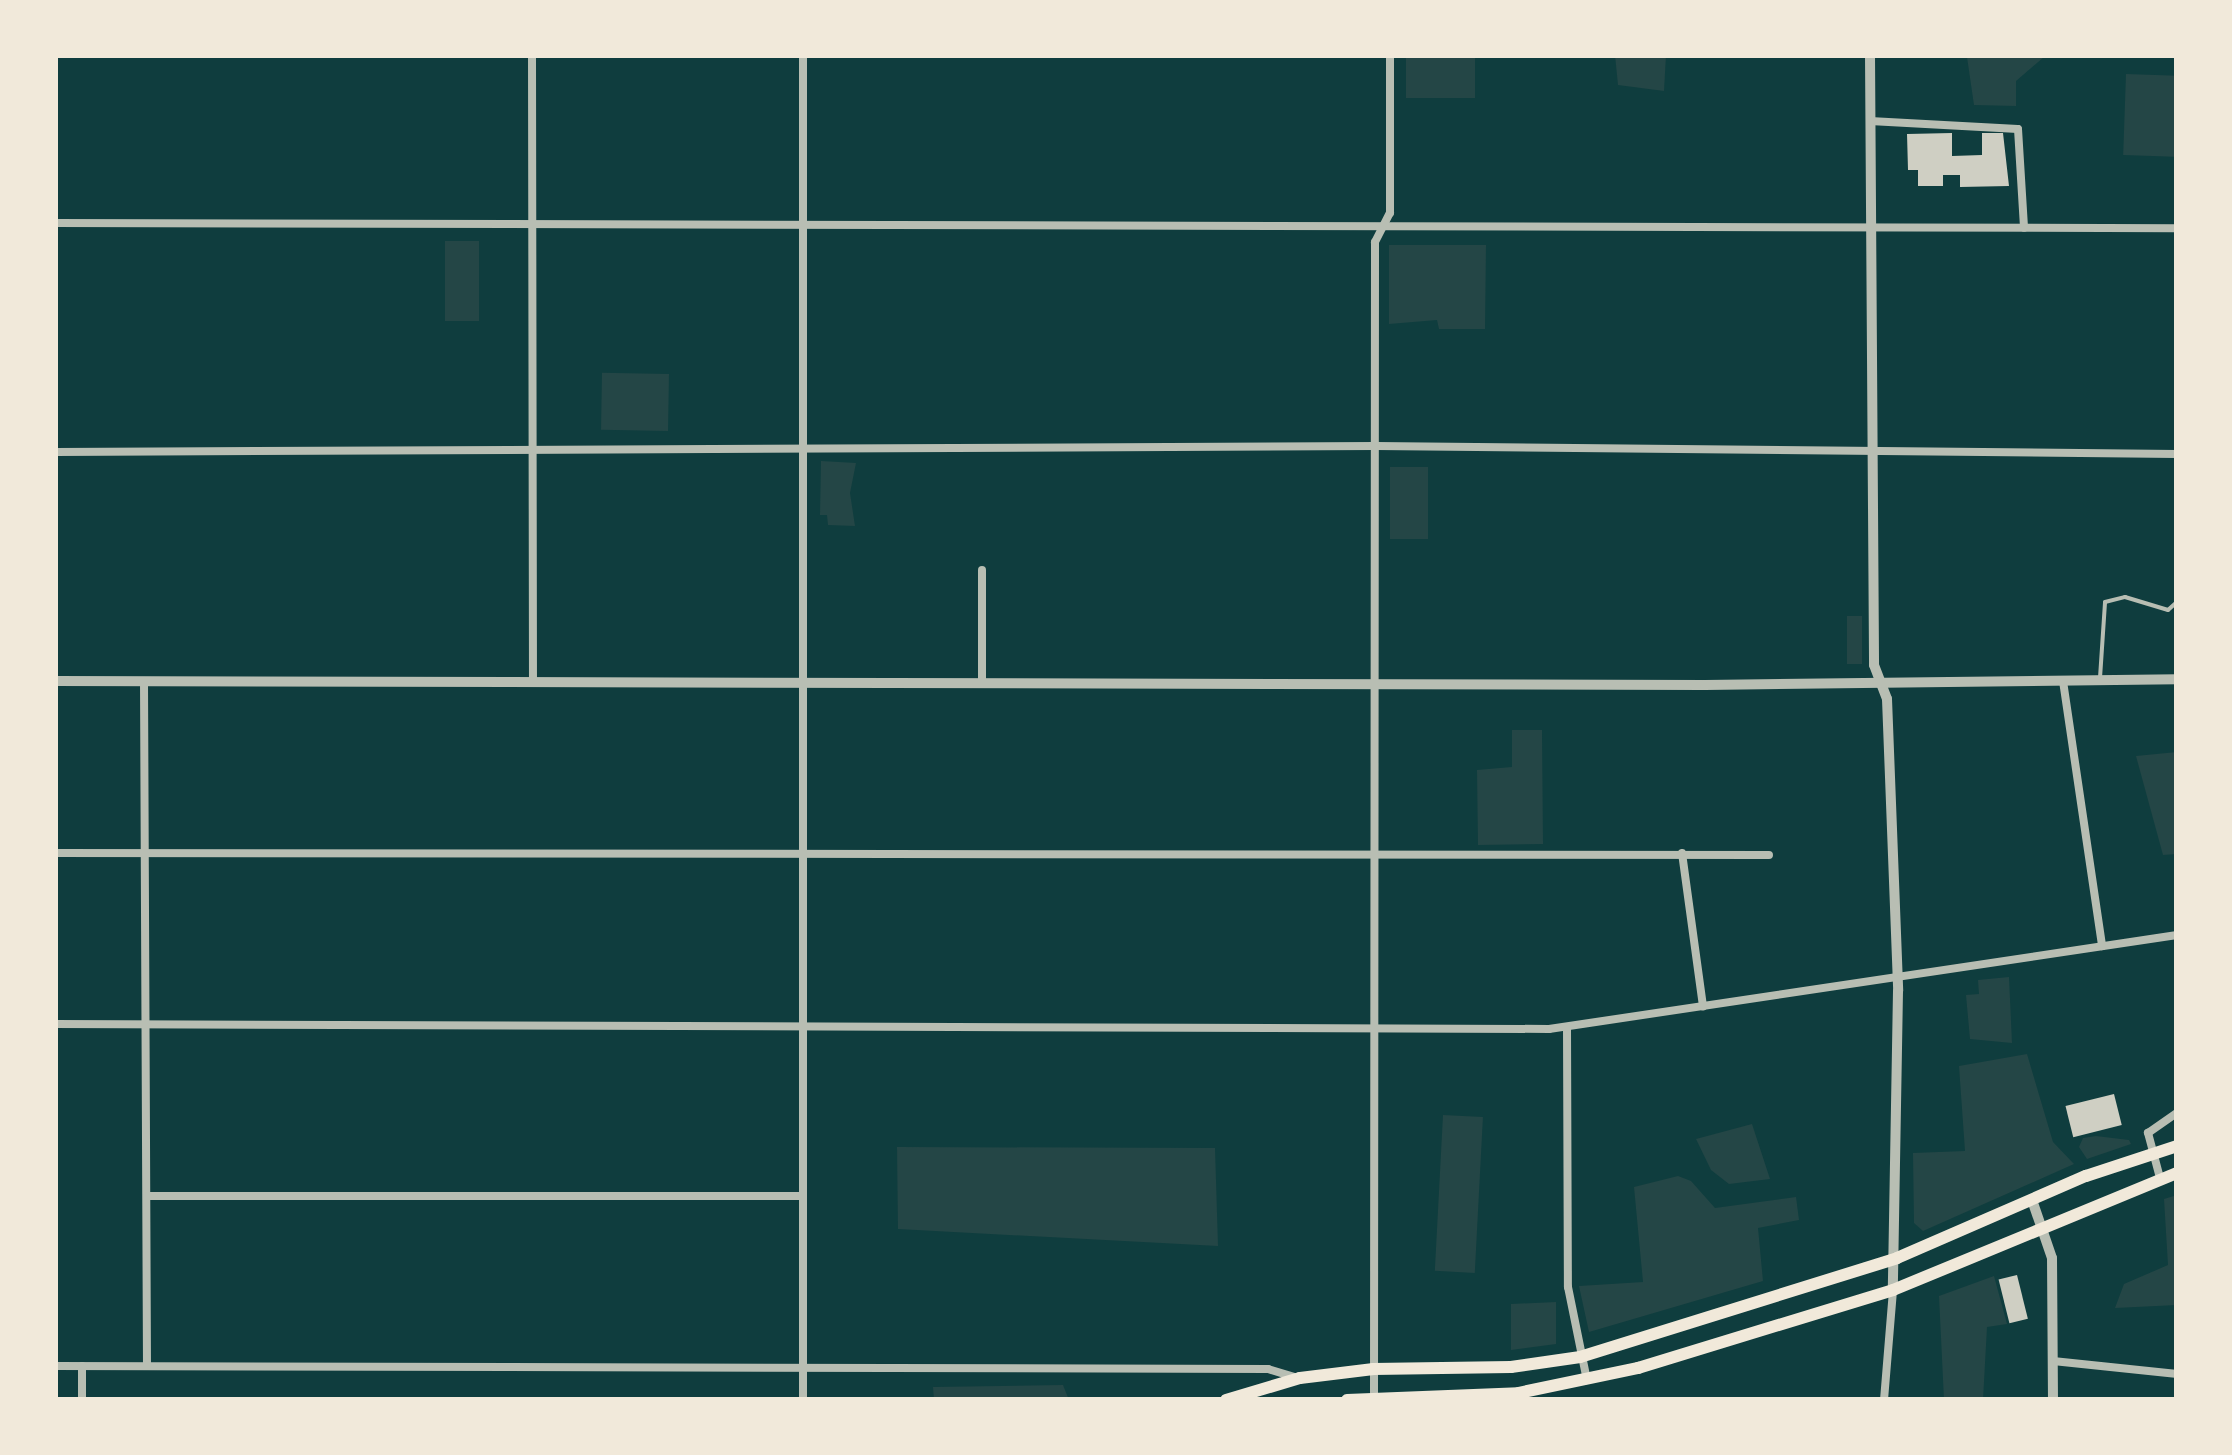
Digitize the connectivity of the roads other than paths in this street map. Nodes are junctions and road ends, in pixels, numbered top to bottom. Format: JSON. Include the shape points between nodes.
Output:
{"nodes":[{"id":1,"x":532,"y":55,"type":"edge"},
{"id":2,"x":803,"y":55,"type":"edge"},
{"id":3,"x":1390,"y":55,"type":"edge"},
{"id":4,"x":1870,"y":55,"type":"edge"},
{"id":5,"x":1870,"y":121,"type":"junction"},
{"id":6,"x":55,"y":223,"type":"edge"},
{"id":7,"x":532,"y":224,"type":"junction"},
{"id":8,"x":803,"y":226,"type":"junction"},
{"id":9,"x":1382,"y":228,"type":"junction"},
{"id":10,"x":1871,"y":228,"type":"junction"},
{"id":11,"x":2024,"y":228,"type":"junction"},
{"id":12,"x":2177,"y":228,"type":"edge"},
{"id":13,"x":804,"y":446,"type":"junction"},
{"id":14,"x":1376,"y":446,"type":"junction"},
{"id":15,"x":533,"y":449,"type":"junction"},
{"id":16,"x":1874,"y":451,"type":"junction"},
{"id":17,"x":55,"y":452,"type":"edge"},
{"id":18,"x":2177,"y":454,"type":"edge"},
{"id":19,"x":2177,"y":552,"type":"edge"},
{"id":20,"x":2177,"y":565,"type":"edge"},
{"id":21,"x":982,"y":570,"type":"dead end"},
{"id":22,"x":2177,"y":602,"type":"edge"},
{"id":23,"x":2177,"y":679,"type":"edge"},
{"id":24,"x":2062,"y":680,"type":"junction"},
{"id":25,"x":2100,"y":680,"type":"junction"},
{"id":26,"x":55,"y":681,"type":"edge"},
{"id":27,"x":144,"y":681,"type":"junction"},
{"id":28,"x":533,"y":681,"type":"junction"},
{"id":29,"x":802,"y":682,"type":"junction"},
{"id":30,"x":982,"y":682,"type":"junction"},
{"id":31,"x":1374,"y":682,"type":"junction"},
{"id":32,"x":1882,"y":683,"type":"junction"},
{"id":33,"x":55,"y":853,"type":"edge"},
{"id":34,"x":144,"y":853,"type":"junction"},
{"id":35,"x":803,"y":853,"type":"junction"},
{"id":36,"x":1682,"y":853,"type":"junction"},
{"id":37,"x":1372,"y":854,"type":"junction"},
{"id":38,"x":1769,"y":855,"type":"dead end"},
{"id":39,"x":2177,"y":935,"type":"edge"},
{"id":40,"x":2102,"y":946,"type":"junction"},
{"id":41,"x":1896,"y":978,"type":"junction"},
{"id":42,"x":1703,"y":1007,"type":"junction"},
{"id":43,"x":55,"y":1024,"type":"edge"},
{"id":44,"x":146,"y":1024,"type":"junction"},
{"id":45,"x":803,"y":1027,"type":"junction"},
{"id":46,"x":1568,"y":1027,"type":"junction"},
{"id":47,"x":1372,"y":1028,"type":"junction"},
{"id":48,"x":2177,"y":1114,"type":"edge"},
{"id":49,"x":2177,"y":1146,"type":"edge"},
{"id":50,"x":2151,"y":1154,"type":"junction"},
{"id":51,"x":2177,"y":1173,"type":"edge"},
{"id":52,"x":2160,"y":1178,"type":"junction"},
{"id":53,"x":147,"y":1196,"type":"junction"},
{"id":54,"x":802,"y":1196,"type":"junction"},
{"id":55,"x":2032,"y":1200,"type":"junction"},
{"id":56,"x":2044,"y":1223,"type":"junction"},
{"id":57,"x":1898,"y":1258,"type":"junction"},
{"id":58,"x":1893,"y":1290,"type":"junction"},
{"id":59,"x":1580,"y":1357,"type":"junction"},
{"id":60,"x":2053,"y":1361,"type":"junction"},
{"id":61,"x":55,"y":1366,"type":"edge"},
{"id":62,"x":82,"y":1366,"type":"junction"},
{"id":63,"x":147,"y":1366,"type":"junction"},
{"id":64,"x":803,"y":1368,"type":"junction"},
{"id":65,"x":1373,"y":1369,"type":"junction"},
{"id":66,"x":2177,"y":1374,"type":"edge"},
{"id":67,"x":1300,"y":1378,"type":"junction"},
{"id":68,"x":1587,"y":1382,"type":"junction"},
{"id":69,"x":1374,"y":1398,"type":"edge"},
{"id":70,"x":82,"y":1400,"type":"edge"},
{"id":71,"x":803,"y":1400,"type":"edge"},
{"id":72,"x":1226,"y":1400,"type":"edge"},
{"id":73,"x":1347,"y":1400,"type":"edge"},
{"id":74,"x":1884,"y":1400,"type":"edge"},
{"id":75,"x":2052,"y":1400,"type":"edge"}],
"edges":[{"from":1,"to":7,"type":"street"},
{"from":2,"to":8,"type":"street"},
{"from":3,"to":9,"type":"street","via":[[1390,212]]},
{"from":4,"to":5,"type":"street"},
{"from":5,"to":10,"type":"street"},
{"from":5,"to":11,"type":"street","via":[[2018,129]]},
{"from":6,"to":7,"type":"street"},
{"from":7,"to":8,"type":"street"},
{"from":7,"to":15,"type":"street"},
{"from":8,"to":9,"type":"street"},
{"from":8,"to":13,"type":"street"},
{"from":9,"to":10,"type":"street"},
{"from":9,"to":14,"type":"street","via":[[1375,242]]},
{"from":10,"to":11,"type":"street"},
{"from":10,"to":16,"type":"street"},
{"from":11,"to":12,"type":"street"},
{"from":13,"to":14,"type":"street"},
{"from":13,"to":15,"type":"street"},
{"from":13,"to":29,"type":"street"},
{"from":14,"to":16,"type":"street"},
{"from":14,"to":31,"type":"street"},
{"from":15,"to":17,"type":"street"},
{"from":15,"to":28,"type":"street"},
{"from":16,"to":18,"type":"street"},
{"from":16,"to":32,"type":"street","via":[[1874,665]]},
{"from":19,"to":20,"type":"lane"},
{"from":21,"to":30,"type":"street"},
{"from":22,"to":25,"type":"lane","via":[[2168,610],[2125,597],[2105,602]]},
{"from":23,"to":25,"type":"street"},
{"from":24,"to":25,"type":"street"},
{"from":24,"to":32,"type":"street"},
{"from":24,"to":40,"type":"street"},
{"from":26,"to":27,"type":"street"},
{"from":27,"to":28,"type":"street"},
{"from":27,"to":34,"type":"street"},
{"from":28,"to":29,"type":"street"},
{"from":29,"to":30,"type":"street"},
{"from":29,"to":35,"type":"street"},
{"from":30,"to":31,"type":"street"},
{"from":31,"to":32,"type":"street"},
{"from":31,"to":37,"type":"street"},
{"from":32,"to":41,"type":"street"},
{"from":33,"to":34,"type":"street"},
{"from":34,"to":35,"type":"street"},
{"from":34,"to":44,"type":"street"},
{"from":35,"to":37,"type":"street"},
{"from":35,"to":45,"type":"street"},
{"from":36,"to":37,"type":"street"},
{"from":36,"to":38,"type":"street"},
{"from":36,"to":42,"type":"street"},
{"from":37,"to":47,"type":"street"},
{"from":39,"to":40,"type":"street"},
{"from":40,"to":41,"type":"street"},
{"from":41,"to":42,"type":"street"},
{"from":41,"to":57,"type":"street"},
{"from":42,"to":46,"type":"street"},
{"from":43,"to":44,"type":"street"},
{"from":44,"to":45,"type":"street"},
{"from":44,"to":53,"type":"street"},
{"from":45,"to":47,"type":"street"},
{"from":45,"to":54,"type":"street"},
{"from":46,"to":47,"type":"street"},
{"from":46,"to":59,"type":"street","via":[[1568,1287]]},
{"from":47,"to":65,"type":"street"},
{"from":48,"to":50,"type":"street","via":[[2148,1132]]},
{"from":49,"to":50,"type":"highway"},
{"from":50,"to":52,"type":"street"},
{"from":50,"to":55,"type":"highway"},
{"from":51,"to":52,"type":"highway"},
{"from":52,"to":56,"type":"highway"},
{"from":53,"to":54,"type":"street"},
{"from":53,"to":63,"type":"street"},
{"from":54,"to":64,"type":"street"},
{"from":55,"to":56,"type":"street"},
{"from":55,"to":57,"type":"highway"},
{"from":56,"to":58,"type":"highway"},
{"from":56,"to":60,"type":"street","via":[[2052,1258]]},
{"from":57,"to":58,"type":"street"},
{"from":57,"to":59,"type":"highway"},
{"from":58,"to":68,"type":"highway"},
{"from":58,"to":74,"type":"street"},
{"from":59,"to":65,"type":"highway","via":[[1511,1367]]},
{"from":59,"to":68,"type":"street"},
{"from":60,"to":66,"type":"street"},
{"from":60,"to":75,"type":"street"},
{"from":61,"to":62,"type":"street"},
{"from":62,"to":63,"type":"street"},
{"from":62,"to":70,"type":"street"},
{"from":63,"to":64,"type":"street"},
{"from":64,"to":67,"type":"street","via":[[1268,1369]]},
{"from":64,"to":71,"type":"street"},
{"from":65,"to":67,"type":"highway"},
{"from":65,"to":69,"type":"street"},
{"from":67,"to":72,"type":"highway"},
{"from":68,"to":69,"type":"highway"},
{"from":69,"to":73,"type":"highway"}]}
